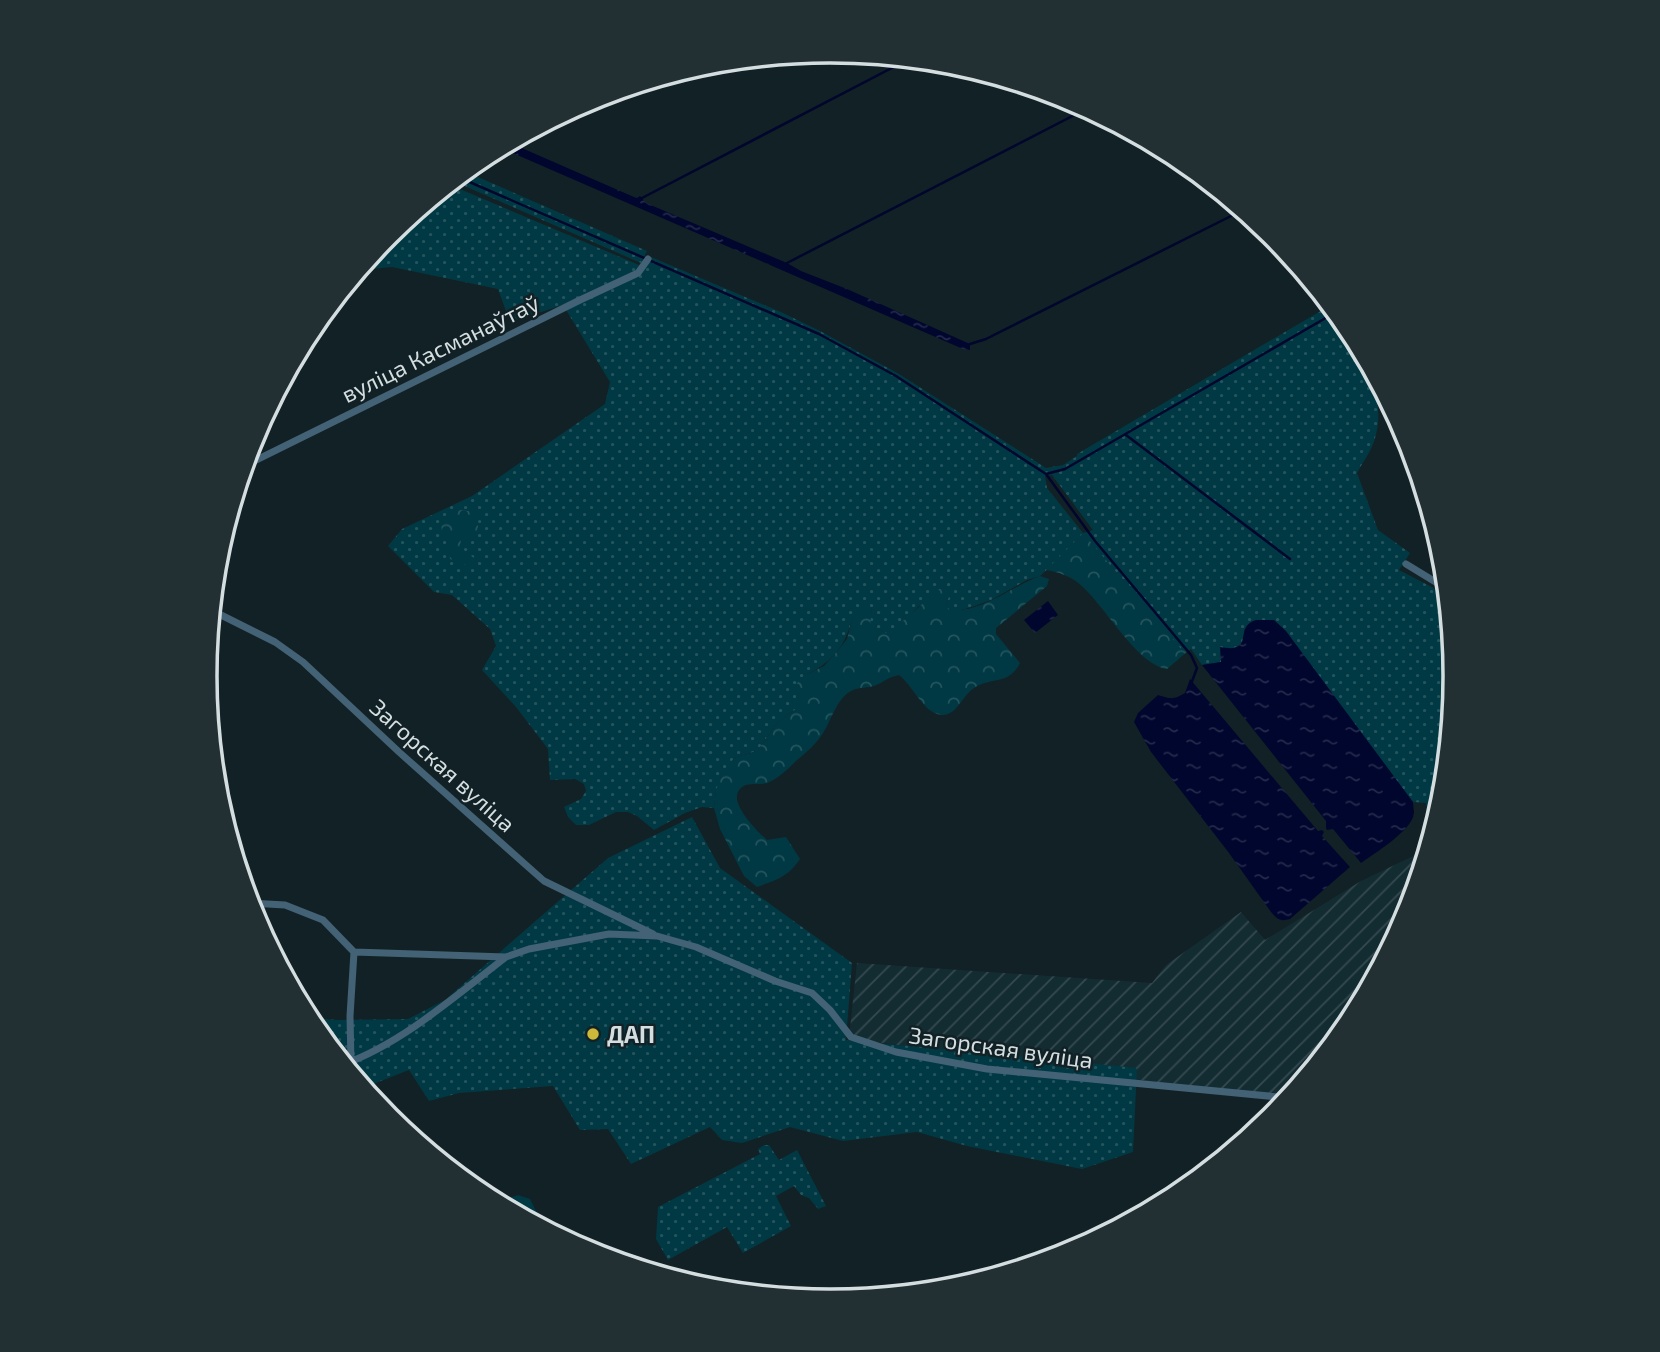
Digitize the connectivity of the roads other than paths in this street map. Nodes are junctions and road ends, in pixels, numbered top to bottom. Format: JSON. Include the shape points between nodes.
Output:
{"nodes":[{"id":1,"x":648,"y":259,"type":"dead end"},
{"id":2,"x":257,"y":459,"type":"edge"},
{"id":3,"x":1406,"y":564,"type":"dead end"},
{"id":4,"x":1436,"y":582,"type":"edge"},
{"id":5,"x":220,"y":615,"type":"edge"},
{"id":6,"x":262,"y":904,"type":"edge"},
{"id":7,"x":657,"y":936,"type":"junction"},
{"id":8,"x":354,"y":952,"type":"junction"},
{"id":9,"x":506,"y":957,"type":"junction"},
{"id":10,"x":348,"y":1054,"type":"edge"},
{"id":11,"x":353,"y":1060,"type":"edge"},
{"id":12,"x":1275,"y":1097,"type":"edge"}],
"edges":[{"from":1,"to":2,"type":"street","name":"вуліца Касманаўтаў","via":[[638,273]]},
{"from":3,"to":4,"type":"street"},
{"from":5,"to":7,"type":"street","name":"Загорская вуліца","via":[[303,662],[544,881]]},
{"from":6,"to":8,"type":"street","via":[[285,905],[323,920]]},
{"from":7,"to":9,"type":"street","name":"Загорская вуліца","via":[[608,934]]},
{"from":7,"to":12,"type":"street","name":"Загорская вуліца","via":[[812,993],[851,1037],[896,1052],[988,1069]]},
{"from":8,"to":9,"type":"street","name":"Загорская вуліца"},
{"from":8,"to":10,"type":"street"},
{"from":9,"to":11,"type":"street","via":[[399,1037]]}]}
